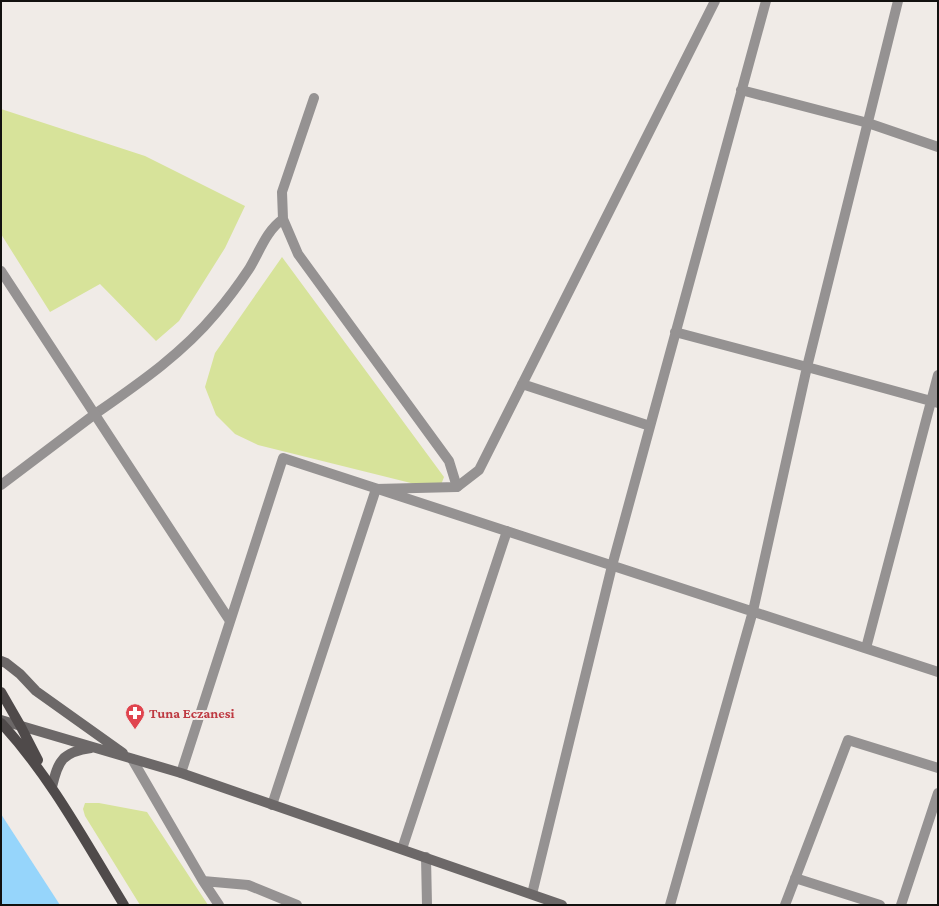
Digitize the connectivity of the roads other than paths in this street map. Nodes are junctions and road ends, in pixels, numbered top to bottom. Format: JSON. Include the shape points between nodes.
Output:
{"nodes":[{"id":1,"x":715,"y":1,"type":"edge"},
{"id":2,"x":766,"y":1,"type":"edge"},
{"id":3,"x":898,"y":1,"type":"edge"},
{"id":4,"x":741,"y":90,"type":"junction"},
{"id":5,"x":314,"y":98,"type":"dead end"},
{"id":6,"x":868,"y":123,"type":"junction"},
{"id":7,"x":938,"y":147,"type":"edge"},
{"id":8,"x":283,"y":219,"type":"junction"},
{"id":9,"x":1,"y":271,"type":"edge"},
{"id":10,"x":675,"y":332,"type":"junction"},
{"id":11,"x":807,"y":367,"type":"junction"},
{"id":12,"x":938,"y":375,"type":"edge"},
{"id":13,"x":522,"y":384,"type":"junction"},
{"id":14,"x":935,"y":403,"type":"edge"},
{"id":15,"x":95,"y":414,"type":"junction"},
{"id":16,"x":650,"y":426,"type":"junction"},
{"id":17,"x":1,"y":485,"type":"edge"},
{"id":18,"x":457,"y":487,"type":"junction"},
{"id":19,"x":376,"y":489,"type":"junction"},
{"id":20,"x":507,"y":531,"type":"junction"},
{"id":21,"x":612,"y":566,"type":"junction"},
{"id":22,"x":753,"y":611,"type":"junction"},
{"id":23,"x":230,"y":621,"type":"junction"},
{"id":24,"x":866,"y":648,"type":"junction"},
{"id":25,"x":1,"y":661,"type":"edge"},
{"id":26,"x":938,"y":672,"type":"edge"},
{"id":27,"x":1,"y":692,"type":"edge"},
{"id":28,"x":1,"y":720,"type":"edge"},
{"id":29,"x":1,"y":723,"type":"edge"},
{"id":30,"x":20,"y":725,"type":"junction"},
{"id":31,"x":94,"y":748,"type":"junction"},
{"id":32,"x":132,"y":759,"type":"junction"},
{"id":33,"x":938,"y":768,"type":"edge"},
{"id":34,"x":181,"y":773,"type":"junction"},
{"id":35,"x":52,"y":787,"type":"junction"},
{"id":36,"x":938,"y":793,"type":"edge"},
{"id":37,"x":272,"y":805,"type":"junction"},
{"id":38,"x":402,"y":849,"type":"junction"},
{"id":39,"x":426,"y":858,"type":"junction"},
{"id":40,"x":795,"y":878,"type":"junction"},
{"id":41,"x":203,"y":881,"type":"junction"},
{"id":42,"x":532,"y":894,"type":"junction"},
{"id":43,"x":124,"y":905,"type":"edge"},
{"id":44,"x":219,"y":905,"type":"edge"},
{"id":45,"x":297,"y":905,"type":"edge"},
{"id":46,"x":427,"y":905,"type":"edge"},
{"id":47,"x":562,"y":905,"type":"edge"},
{"id":48,"x":670,"y":905,"type":"edge"},
{"id":49,"x":785,"y":905,"type":"edge"},
{"id":50,"x":880,"y":905,"type":"edge"},
{"id":51,"x":901,"y":905,"type":"edge"}],
"edges":[{"from":1,"to":13,"type":"street"},
{"from":2,"to":4,"type":"street"},
{"from":3,"to":6,"type":"street"},
{"from":4,"to":6,"type":"street"},
{"from":4,"to":10,"type":"street"},
{"from":5,"to":8,"type":"street","via":[[282,192]]},
{"from":6,"to":7,"type":"street"},
{"from":6,"to":11,"type":"street"},
{"from":8,"to":15,"type":"street","via":[[267,236],[233,292],[195,336],[150,374]]},
{"from":8,"to":18,"type":"street","via":[[298,254],[449,461]]},
{"from":9,"to":15,"type":"street"},
{"from":10,"to":11,"type":"street"},
{"from":10,"to":16,"type":"street"},
{"from":11,"to":14,"type":"street"},
{"from":11,"to":22,"type":"street"},
{"from":12,"to":14,"type":"street"},
{"from":13,"to":16,"type":"street"},
{"from":13,"to":18,"type":"street","via":[[479,470]]},
{"from":14,"to":24,"type":"street"},
{"from":15,"to":17,"type":"street"},
{"from":15,"to":23,"type":"street"},
{"from":16,"to":21,"type":"street"},
{"from":18,"to":19,"type":"street"},
{"from":19,"to":20,"type":"street"},
{"from":19,"to":23,"type":"street","via":[[283,458]]},
{"from":19,"to":37,"type":"street"},
{"from":20,"to":21,"type":"street"},
{"from":20,"to":38,"type":"street"},
{"from":21,"to":22,"type":"street"},
{"from":21,"to":42,"type":"street"},
{"from":22,"to":24,"type":"street"},
{"from":22,"to":48,"type":"street"},
{"from":23,"to":34,"type":"street"},
{"from":24,"to":26,"type":"street"},
{"from":25,"to":32,"type":"main road","via":[[20,674],[36,691]]},
{"from":27,"to":30,"type":"main road"},
{"from":28,"to":30,"type":"main road"},
{"from":29,"to":35,"type":"main road","via":[[20,743]]},
{"from":30,"to":31,"type":"main road"},
{"from":30,"to":35,"type":"main road"},
{"from":31,"to":32,"type":"main road"},
{"from":31,"to":35,"type":"main road","via":[[79,750],[60,760]]},
{"from":32,"to":34,"type":"main road"},
{"from":32,"to":41,"type":"street"},
{"from":33,"to":40,"type":"street","via":[[848,740]]},
{"from":34,"to":37,"type":"main road"},
{"from":35,"to":43,"type":"main road"},
{"from":36,"to":51,"type":"street"},
{"from":37,"to":38,"type":"main road"},
{"from":38,"to":39,"type":"main road"},
{"from":39,"to":42,"type":"main road"},
{"from":39,"to":46,"type":"street"},
{"from":40,"to":49,"type":"street"},
{"from":40,"to":50,"type":"street"},
{"from":41,"to":44,"type":"street"},
{"from":41,"to":45,"type":"street","via":[[248,885]]},
{"from":42,"to":47,"type":"main road"}]}
